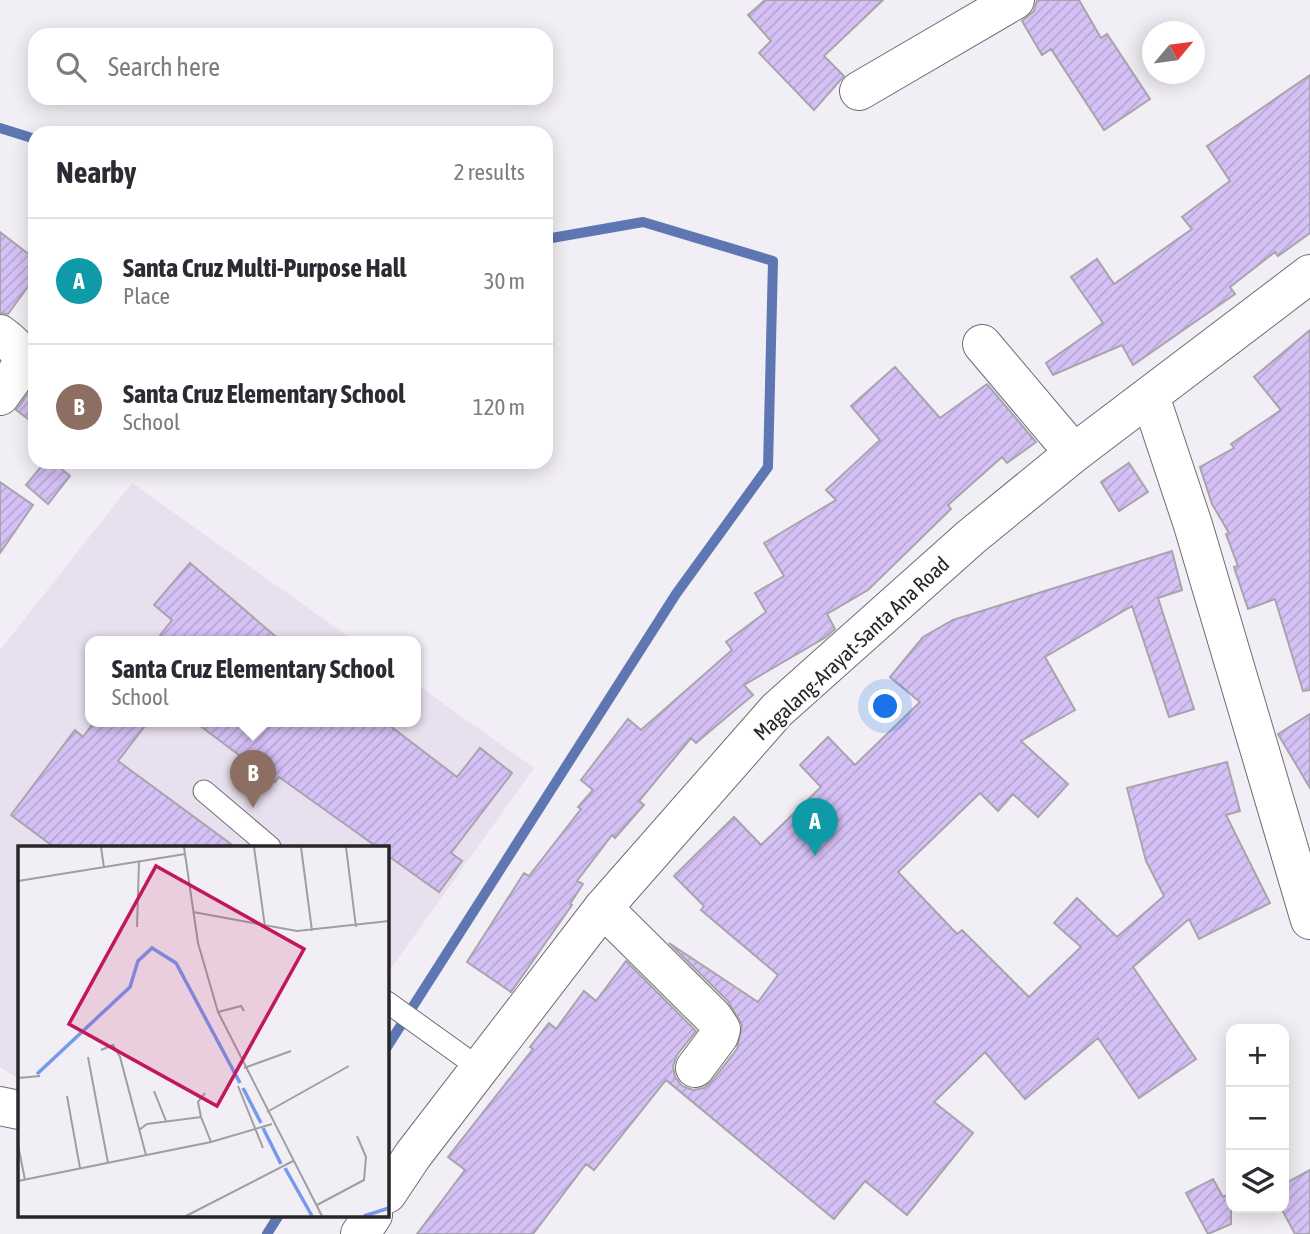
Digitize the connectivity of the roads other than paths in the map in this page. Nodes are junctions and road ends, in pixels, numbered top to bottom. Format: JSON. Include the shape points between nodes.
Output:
{"nodes":[{"id":1,"x":1015,"y":0,"type":"edge"},
{"id":2,"x":859,"y":90,"type":"dead end"},
{"id":3,"x":1310,"y":274,"type":"edge"},
{"id":4,"x":0,"y":334,"type":"edge"},
{"id":5,"x":982,"y":344,"type":"dead end"},
{"id":6,"x":0,"y":396,"type":"edge"},
{"id":7,"x":1150,"y":396,"type":"junction"},
{"id":8,"x":1074,"y":453,"type":"junction"},
{"id":9,"x":204,"y":791,"type":"dead end"},
{"id":10,"x":269,"y":846,"type":"edge"},
{"id":11,"x":603,"y":908,"type":"junction"},
{"id":12,"x":1308,"y":909,"type":"edge"},
{"id":13,"x":388,"y":1004,"type":"edge"},
{"id":14,"x":480,"y":1068,"type":"junction"},
{"id":15,"x":695,"y":1068,"type":"dead end"},
{"id":16,"x":0,"y":1106,"type":"edge"},
{"id":17,"x":18,"y":1110,"type":"edge"},
{"id":18,"x":388,"y":1193,"type":"edge"},
{"id":19,"x":372,"y":1216,"type":"edge"},
{"id":20,"x":360,"y":1234,"type":"edge"}],
"edges":[{"from":1,"to":2,"type":"main road"},
{"from":3,"to":7,"type":"main road","name":"Magalang-Arayat-Santa Ana Road"},
{"from":4,"to":6,"type":"main road","via":[[23,358]]},
{"from":5,"to":8,"type":"main road"},
{"from":7,"to":8,"type":"main road","name":"Magalang-Arayat-Santa Ana Road"},
{"from":7,"to":12,"type":"main road"},
{"from":8,"to":11,"type":"main road","name":"Magalang-Arayat-Santa Ana Road","via":[[971,537],[777,710]]},
{"from":9,"to":10,"type":"lane"},
{"from":11,"to":14,"type":"main road","name":"Magalang-Arayat-Santa Ana Road"},
{"from":11,"to":15,"type":"main road","via":[[721,1029]]},
{"from":13,"to":14,"type":"lane"},
{"from":14,"to":18,"type":"main road","name":"Magalang-Arayat-Santa Ana Road"},
{"from":16,"to":17,"type":"main road"},
{"from":19,"to":20,"type":"main road"}]}
